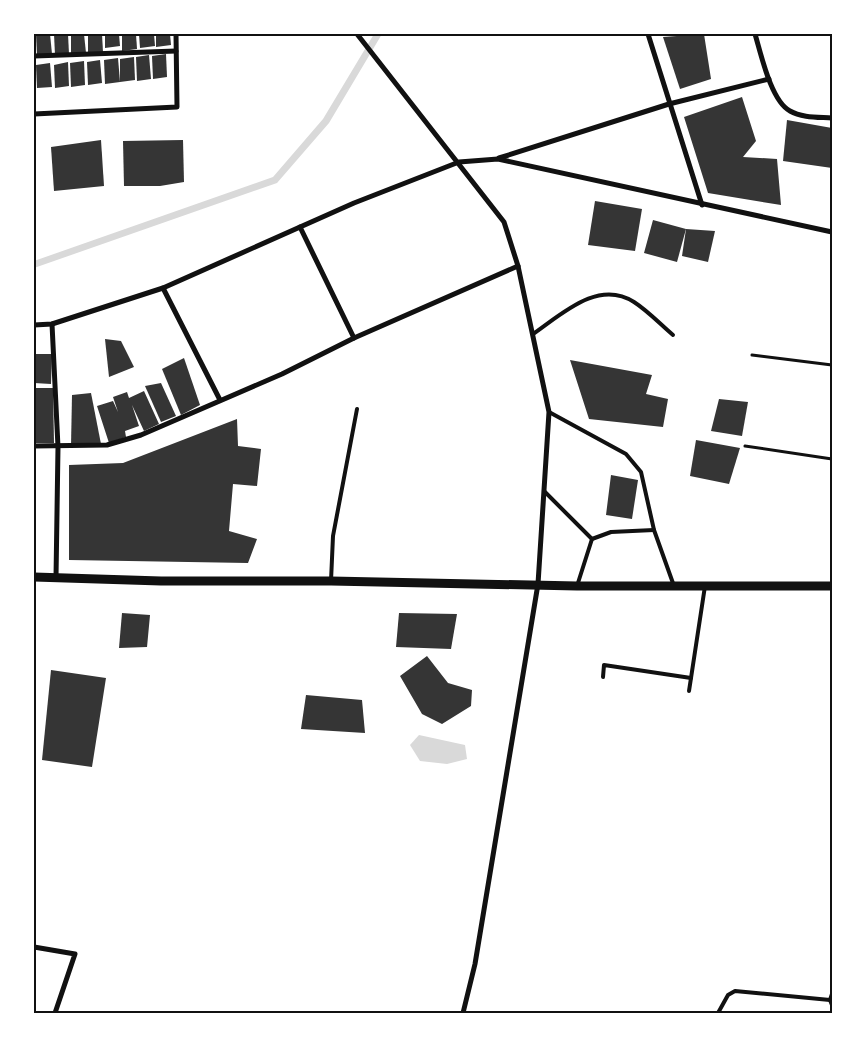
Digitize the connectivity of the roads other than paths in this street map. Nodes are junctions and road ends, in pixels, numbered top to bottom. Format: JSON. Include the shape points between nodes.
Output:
{"nodes":[{"id":1,"x":176,"y":34,"type":"edge"},
{"id":2,"x":357,"y":34,"type":"edge"},
{"id":3,"x":648,"y":34,"type":"edge"},
{"id":4,"x":755,"y":34,"type":"edge"},
{"id":5,"x":176,"y":51,"type":"junction"},
{"id":6,"x":34,"y":56,"type":"edge"},
{"id":7,"x":769,"y":79,"type":"junction"},
{"id":8,"x":669,"y":104,"type":"junction"},
{"id":9,"x":34,"y":114,"type":"edge"},
{"id":10,"x":832,"y":118,"type":"edge"},
{"id":11,"x":498,"y":158,"type":"junction"},
{"id":12,"x":458,"y":162,"type":"junction"},
{"id":13,"x":702,"y":205,"type":"junction"},
{"id":14,"x":300,"y":228,"type":"junction"},
{"id":15,"x":832,"y":232,"type":"edge"},
{"id":16,"x":518,"y":266,"type":"junction"},
{"id":17,"x":163,"y":288,"type":"junction"},
{"id":18,"x":52,"y":324,"type":"junction"},
{"id":19,"x":34,"y":325,"type":"edge"},
{"id":20,"x":533,"y":334,"type":"junction"},
{"id":21,"x":673,"y":335,"type":"dead end"},
{"id":22,"x":354,"y":338,"type":"junction"},
{"id":23,"x":220,"y":400,"type":"junction"},
{"id":24,"x":357,"y":409,"type":"dead end"},
{"id":25,"x":549,"y":412,"type":"junction"},
{"id":26,"x":34,"y":446,"type":"edge"},
{"id":27,"x":58,"y":447,"type":"junction"},
{"id":28,"x":542,"y":490,"type":"junction"},
{"id":29,"x":654,"y":530,"type":"junction"},
{"id":30,"x":592,"y":538,"type":"junction"},
{"id":31,"x":34,"y":577,"type":"edge"},
{"id":32,"x":56,"y":578,"type":"junction"},
{"id":33,"x":331,"y":581,"type":"junction"},
{"id":34,"x":538,"y":584,"type":"junction"},
{"id":35,"x":577,"y":586,"type":"junction"},
{"id":36,"x":674,"y":586,"type":"junction"},
{"id":37,"x":705,"y":586,"type":"junction"},
{"id":38,"x":832,"y":586,"type":"edge"},
{"id":39,"x":602,"y":677,"type":"dead end"},
{"id":40,"x":691,"y":678,"type":"junction"},
{"id":41,"x":689,"y":690,"type":"dead end"},
{"id":42,"x":34,"y":947,"type":"edge"},
{"id":43,"x":832,"y":994,"type":"edge"},
{"id":44,"x":831,"y":1002,"type":"edge"},
{"id":45,"x":55,"y":1013,"type":"edge"},
{"id":46,"x":464,"y":1013,"type":"edge"},
{"id":47,"x":718,"y":1013,"type":"edge"}],
"edges":[{"from":1,"to":5,"type":"street"},
{"from":2,"to":12,"type":"street"},
{"from":3,"to":8,"type":"street"},
{"from":4,"to":7,"type":"street"},
{"from":5,"to":6,"type":"street"},
{"from":5,"to":9,"type":"street","via":[[178,107]]},
{"from":7,"to":8,"type":"street"},
{"from":7,"to":10,"type":"street","via":[[780,102],[789,111]]},
{"from":8,"to":11,"type":"street"},
{"from":8,"to":13,"type":"street"},
{"from":11,"to":12,"type":"street"},
{"from":11,"to":13,"type":"street"},
{"from":12,"to":14,"type":"street"},
{"from":12,"to":16,"type":"street","via":[[504,222]]},
{"from":13,"to":15,"type":"street"},
{"from":14,"to":17,"type":"street"},
{"from":14,"to":22,"type":"street"},
{"from":16,"to":20,"type":"street"},
{"from":16,"to":22,"type":"street"},
{"from":17,"to":18,"type":"street"},
{"from":17,"to":23,"type":"street"},
{"from":18,"to":19,"type":"street"},
{"from":18,"to":27,"type":"street"},
{"from":20,"to":21,"type":"lane","via":[[571,307],[598,294],[616,294],[634,302]]},
{"from":20,"to":25,"type":"street"},
{"from":22,"to":23,"type":"street"},
{"from":23,"to":27,"type":"street","via":[[107,445]]},
{"from":24,"to":33,"type":"lane","via":[[333,536]]},
{"from":25,"to":28,"type":"street"},
{"from":25,"to":29,"type":"lane","via":[[626,454],[641,472]]},
{"from":26,"to":27,"type":"street"},
{"from":27,"to":32,"type":"street"},
{"from":28,"to":30,"type":"lane"},
{"from":28,"to":34,"type":"street"},
{"from":29,"to":30,"type":"lane","via":[[611,532]]},
{"from":29,"to":36,"type":"lane"},
{"from":30,"to":35,"type":"lane"},
{"from":31,"to":32,"type":"street"},
{"from":32,"to":33,"type":"street","via":[[161,582]]},
{"from":33,"to":34,"type":"street"},
{"from":34,"to":35,"type":"street"},
{"from":34,"to":46,"type":"street","via":[[475,964]]},
{"from":35,"to":36,"type":"street"},
{"from":36,"to":37,"type":"street"},
{"from":37,"to":38,"type":"street"},
{"from":37,"to":40,"type":"lane"},
{"from":39,"to":40,"type":"lane","via":[[604,666]]},
{"from":40,"to":41,"type":"lane"},
{"from":42,"to":45,"type":"street","via":[[75,954]]},
{"from":43,"to":44,"type":"lane"},
{"from":44,"to":47,"type":"lane","via":[[734,991]]}]}
